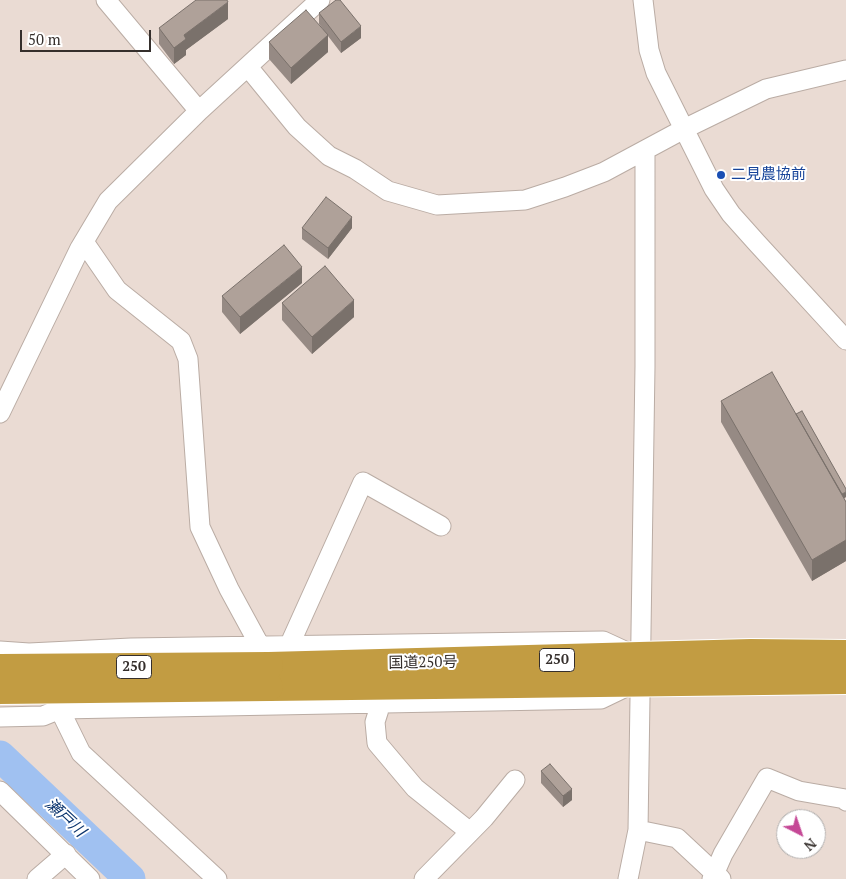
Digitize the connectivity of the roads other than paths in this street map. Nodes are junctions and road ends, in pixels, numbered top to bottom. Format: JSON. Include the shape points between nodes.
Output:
{"nodes":[{"id":1,"x":106,"y":0,"type":"edge"},
{"id":2,"x":320,"y":0,"type":"edge"},
{"id":3,"x":643,"y":0,"type":"edge"},
{"id":4,"x":248,"y":67,"type":"junction"},
{"id":5,"x":846,"y":70,"type":"edge"},
{"id":6,"x":199,"y":111,"type":"junction"},
{"id":7,"x":684,"y":129,"type":"junction"},
{"id":8,"x":645,"y":150,"type":"junction"},
{"id":9,"x":84,"y":242,"type":"junction"},
{"id":10,"x":846,"y":340,"type":"edge"},
{"id":11,"x":0,"y":413,"type":"edge"},
{"id":12,"x":441,"y":526,"type":"dead end"},
{"id":13,"x":289,"y":646,"type":"junction"},
{"id":14,"x":0,"y":651,"type":"edge"},
{"id":15,"x":29,"y":653,"type":"junction"},
{"id":16,"x":846,"y":654,"type":"edge"},
{"id":17,"x":266,"y":666,"type":"junction"},
{"id":18,"x":0,"y":668,"type":"edge"},
{"id":19,"x":639,"y":670,"type":"junction"},
{"id":20,"x":846,"y":680,"type":"edge"},
{"id":21,"x":0,"y":690,"type":"edge"},
{"id":22,"x":380,"y":703,"type":"junction"},
{"id":23,"x":52,"y":712,"type":"junction"},
{"id":24,"x":0,"y":717,"type":"edge"},
{"id":25,"x":515,"y":780,"type":"dead end"},
{"id":26,"x":0,"y":791,"type":"edge"},
{"id":27,"x":846,"y":801,"type":"edge"},
{"id":28,"x":638,"y":830,"type":"junction"},
{"id":29,"x":470,"y":832,"type":"junction"},
{"id":30,"x":66,"y":854,"type":"junction"},
{"id":31,"x":716,"y":878,"type":"edge"},
{"id":32,"x":37,"y":879,"type":"edge"},
{"id":33,"x":90,"y":879,"type":"edge"},
{"id":34,"x":218,"y":879,"type":"edge"},
{"id":35,"x":424,"y":879,"type":"edge"},
{"id":36,"x":628,"y":879,"type":"edge"}],
"edges":[{"from":1,"to":6,"type":"street"},
{"from":2,"to":4,"type":"street"},
{"from":3,"to":7,"type":"street","via":[[649,50],[656,73]]},
{"from":4,"to":6,"type":"street"},
{"from":4,"to":8,"type":"street","via":[[297,127],[329,156],[388,191],[437,205],[525,200],[604,172]]},
{"from":5,"to":7,"type":"street","via":[[766,89]]},
{"from":6,"to":9,"type":"street","via":[[108,201]]},
{"from":7,"to":8,"type":"street"},
{"from":7,"to":10,"type":"street","via":[[702,167],[731,214]]},
{"from":8,"to":19,"type":"street"},
{"from":9,"to":11,"type":"street"},
{"from":9,"to":17,"type":"street","via":[[117,290],[181,341],[188,359],[200,527]]},
{"from":12,"to":13,"type":"street","via":[[363,482]]},
{"from":13,"to":17,"type":"street"},
{"from":13,"to":19,"type":"street","via":[[603,641]]},
{"from":14,"to":15,"type":"street"},
{"from":15,"to":17,"type":"street"},
{"from":15,"to":23,"type":"street"},
{"from":16,"to":19,"type":"highway","name":"国道250号","number":"250","via":[[751,654]]},
{"from":17,"to":18,"type":"highway","name":"国道250号","number":"250","bridge":true},
{"from":17,"to":19,"type":"highway","name":"国道250号","number":"250"},
{"from":17,"to":21,"type":"highway","name":"国道250号","number":"250","bridge":true},
{"from":19,"to":20,"type":"highway","name":"国道250号","number":"250"},
{"from":19,"to":22,"type":"street","via":[[601,699]]},
{"from":19,"to":28,"type":"street"},
{"from":22,"to":23,"type":"street"},
{"from":22,"to":29,"type":"street","via":[[375,722],[377,743],[415,788]]},
{"from":23,"to":24,"type":"street"},
{"from":23,"to":34,"type":"street","via":[[81,753]]},
{"from":25,"to":29,"type":"street"},
{"from":26,"to":30,"type":"street"},
{"from":27,"to":31,"type":"street","via":[[799,791],[767,778],[723,854]]},
{"from":28,"to":31,"type":"street","via":[[677,838]]},
{"from":28,"to":36,"type":"street"},
{"from":29,"to":35,"type":"street"},
{"from":30,"to":32,"type":"street"},
{"from":30,"to":33,"type":"street"}]}
